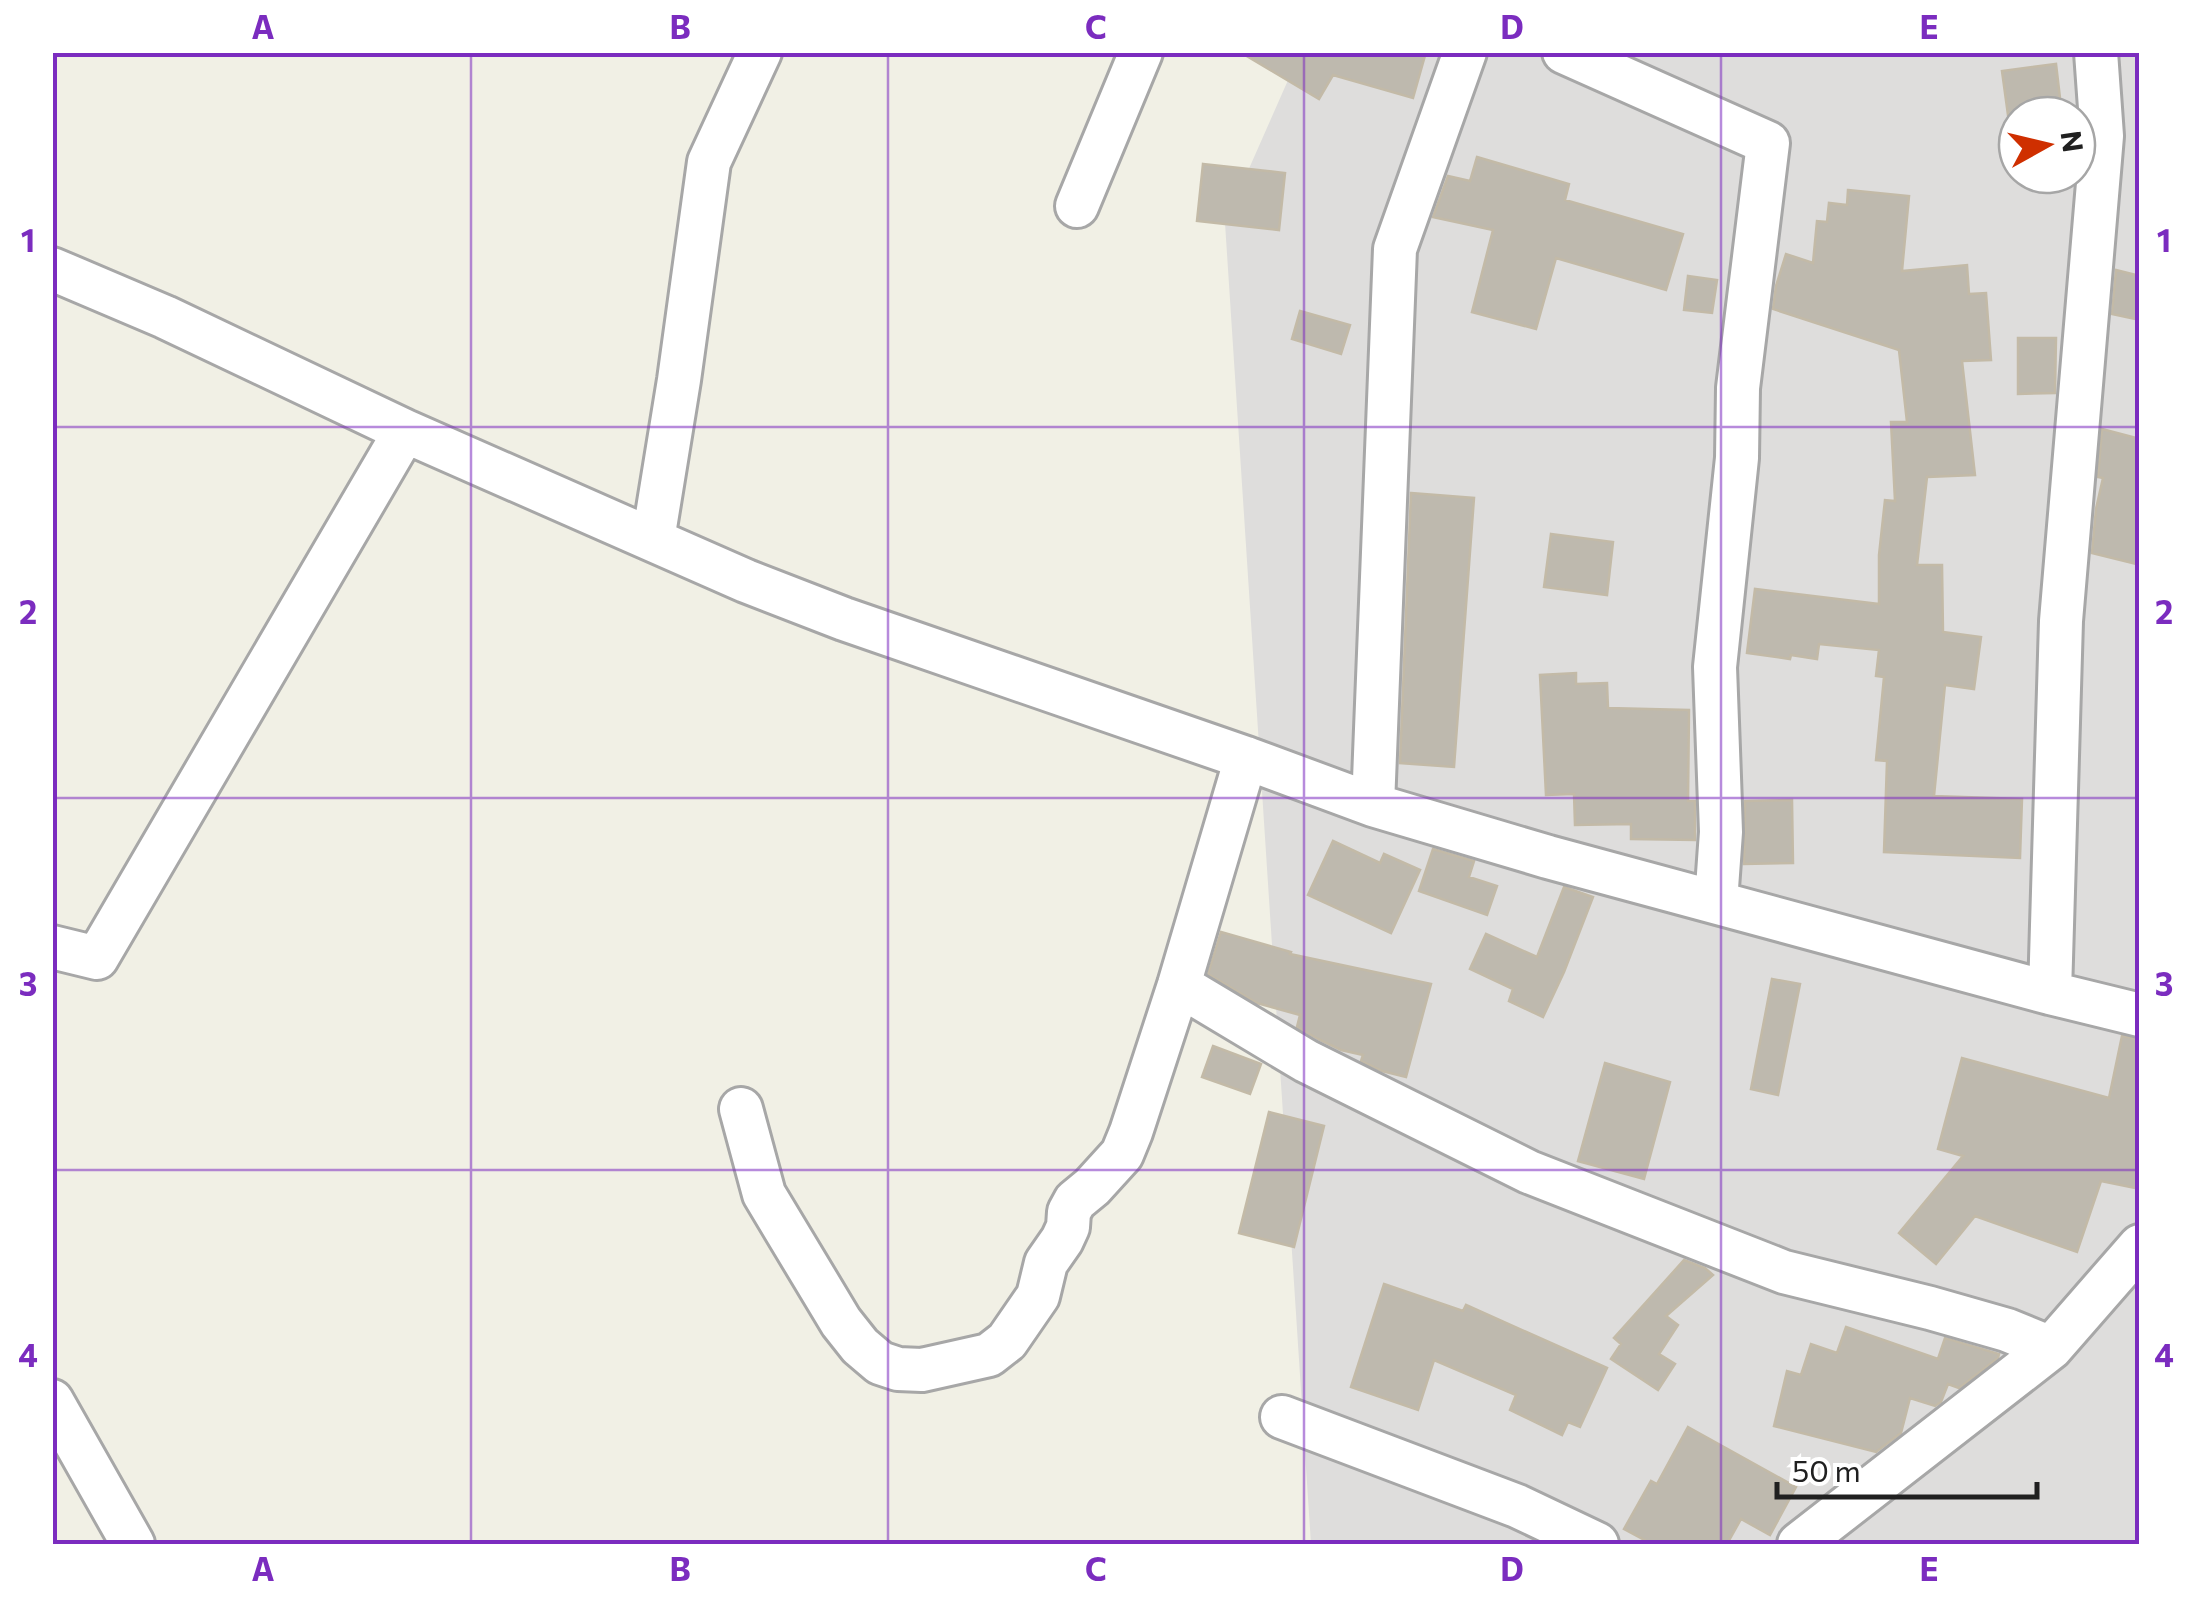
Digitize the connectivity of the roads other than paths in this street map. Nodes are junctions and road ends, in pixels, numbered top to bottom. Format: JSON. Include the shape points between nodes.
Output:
{"nodes":[{"id":1,"x":760,"y":52,"type":"edge"},
{"id":2,"x":1141,"y":52,"type":"edge"},
{"id":3,"x":1466,"y":52,"type":"edge"},
{"id":4,"x":1564,"y":52,"type":"edge"},
{"id":5,"x":2096,"y":52,"type":"edge"},
{"id":6,"x":1077,"y":206,"type":"dead end"},
{"id":7,"x":52,"y":268,"type":"edge"},
{"id":8,"x":405,"y":431,"type":"junction"},
{"id":9,"x":653,"y":540,"type":"junction"},
{"id":10,"x":1246,"y":758,"type":"junction"},
{"id":11,"x":1373,"y":805,"type":"junction"},
{"id":12,"x":1716,"y":902,"type":"junction"},
{"id":13,"x":52,"y":947,"type":"edge"},
{"id":14,"x":1180,"y":985,"type":"junction"},
{"id":15,"x":2050,"y":994,"type":"junction"},
{"id":16,"x":2140,"y":1015,"type":"edge"},
{"id":17,"x":742,"y":1109,"type":"dead end"},
{"id":18,"x":2140,"y":1246,"type":"edge"},
{"id":19,"x":2051,"y":1348,"type":"junction"},
{"id":20,"x":52,"y":1401,"type":"edge"},
{"id":21,"x":1282,"y":1417,"type":"dead end"},
{"id":22,"x":133,"y":1544,"type":"edge"},
{"id":23,"x":1597,"y":1544,"type":"edge"},
{"id":24,"x":1799,"y":1544,"type":"edge"}],
"edges":[{"from":1,"to":9,"type":"street","via":[[709,162]]},
{"from":2,"to":6,"type":"street"},
{"from":3,"to":11,"type":"street","via":[[1396,250]]},
{"from":4,"to":12,"type":"street","via":[[1768,143],[1738,388],[1715,667],[1721,832]]},
{"from":5,"to":15,"type":"street","via":[[2102,136],[2061,622]]},
{"from":7,"to":8,"type":"street"},
{"from":8,"to":9,"type":"street"},
{"from":8,"to":13,"type":"street","via":[[97,958]]},
{"from":9,"to":10,"type":"street","via":[[844,619]]},
{"from":10,"to":11,"type":"street"},
{"from":10,"to":14,"type":"street"},
{"from":11,"to":12,"type":"street"},
{"from":12,"to":15,"type":"street"},
{"from":14,"to":17,"type":"street","via":[[1122,1154],[1075,1201],[1038,1296],[989,1355],[898,1370],[860,1346],[764,1194]]},
{"from":14,"to":19,"type":"street","via":[[1306,1061],[1529,1172],[1784,1272],[1988,1324]]},
{"from":15,"to":16,"type":"street"},
{"from":18,"to":19,"type":"street"},
{"from":19,"to":24,"type":"street"},
{"from":20,"to":22,"type":"street"},
{"from":21,"to":23,"type":"street","via":[[1517,1506]]}]}
